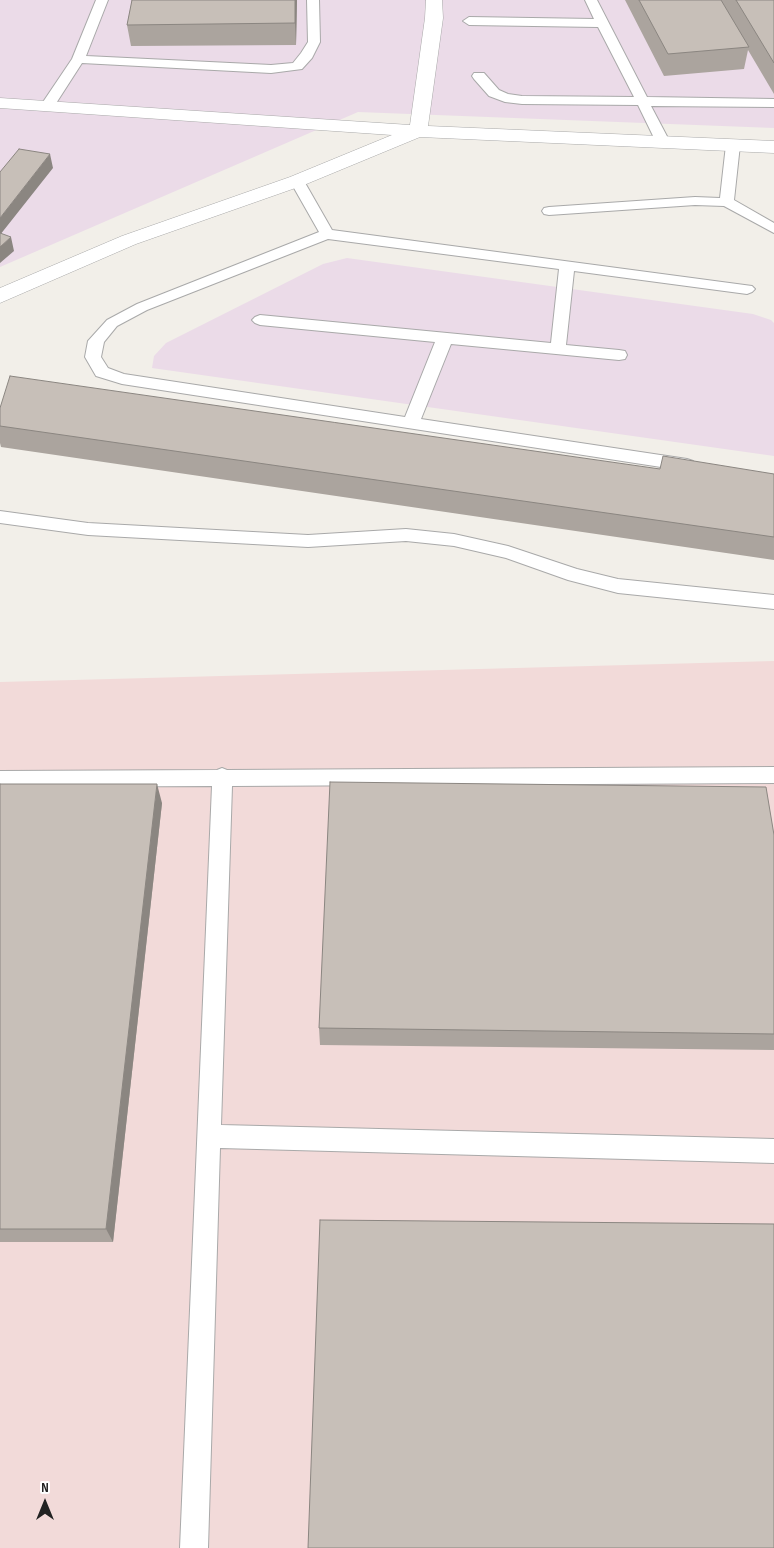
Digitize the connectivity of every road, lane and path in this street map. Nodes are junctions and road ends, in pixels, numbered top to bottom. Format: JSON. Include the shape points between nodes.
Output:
{"nodes":[{"id":1,"x":102,"y":0,"type":"edge"},
{"id":2,"x":313,"y":0,"type":"edge"},
{"id":3,"x":434,"y":0,"type":"edge"},
{"id":4,"x":591,"y":0,"type":"edge"},
{"id":5,"x":469,"y":21,"type":"dead end"},
{"id":6,"x":603,"y":23,"type":"junction"},
{"id":7,"x":78,"y":59,"type":"junction"},
{"id":8,"x":479,"y":76,"type":"dead end"},
{"id":9,"x":641,"y":101,"type":"junction"},
{"id":10,"x":0,"y":103,"type":"edge"},
{"id":11,"x":774,"y":103,"type":"edge"},
{"id":12,"x":48,"y":105,"type":"junction"},
{"id":13,"x":418,"y":131,"type":"junction"},
{"id":14,"x":663,"y":142,"type":"junction"},
{"id":15,"x":733,"y":145,"type":"junction"},
{"id":16,"x":774,"y":147,"type":"edge"},
{"id":17,"x":297,"y":181,"type":"junction"},
{"id":18,"x":727,"y":202,"type":"junction"},
{"id":19,"x":549,"y":211,"type":"dead end"},
{"id":20,"x":774,"y":229,"type":"edge"},
{"id":21,"x":327,"y":234,"type":"junction"},
{"id":22,"x":567,"y":266,"type":"junction"},
{"id":23,"x":747,"y":289,"type":"dead end"},
{"id":24,"x":0,"y":296,"type":"edge"},
{"id":25,"x":260,"y":320,"type":"dead end"},
{"id":26,"x":445,"y":338,"type":"junction"},
{"id":27,"x":558,"y":349,"type":"junction"},
{"id":28,"x":619,"y":355,"type":"dead end"},
{"id":29,"x":411,"y":423,"type":"junction"},
{"id":30,"x":701,"y":467,"type":"edge"},
{"id":31,"x":0,"y":517,"type":"edge"},
{"id":32,"x":774,"y":602,"type":"edge"},
{"id":33,"x":774,"y":775,"type":"edge"},
{"id":34,"x":222,"y":776,"type":"junction"},
{"id":35,"x":0,"y":778,"type":"edge"},
{"id":36,"x":209,"y":1136,"type":"junction"},
{"id":37,"x":774,"y":1151,"type":"edge"},
{"id":38,"x":194,"y":1548,"type":"edge"}],
"edges":[{"from":1,"to":7,"type":"lane"},
{"from":2,"to":7,"type":"lane","via":[[314,42],[297,66],[271,69]]},
{"from":3,"to":13,"type":"street"},
{"from":4,"to":6,"type":"lane"},
{"from":5,"to":6,"type":"lane"},
{"from":6,"to":9,"type":"lane"},
{"from":7,"to":12,"type":"lane"},
{"from":8,"to":9,"type":"lane","via":[[494,93],[504,98]]},
{"from":9,"to":11,"type":"lane"},
{"from":9,"to":14,"type":"lane"},
{"from":10,"to":12,"type":"street"},
{"from":12,"to":13,"type":"street"},
{"from":13,"to":14,"type":"street"},
{"from":13,"to":17,"type":"street"},
{"from":14,"to":15,"type":"street"},
{"from":15,"to":16,"type":"street"},
{"from":15,"to":18,"type":"lane"},
{"from":17,"to":21,"type":"lane"},
{"from":17,"to":24,"type":"street","via":[[129,240]]},
{"from":18,"to":19,"type":"lane","via":[[694,201]]},
{"from":18,"to":20,"type":"lane"},
{"from":21,"to":22,"type":"lane"},
{"from":21,"to":29,"type":"lane","via":[[142,307],[112,323],[96,341],[93,357],[102,372],[122,379]]},
{"from":22,"to":23,"type":"lane"},
{"from":22,"to":27,"type":"lane"},
{"from":25,"to":26,"type":"lane"},
{"from":26,"to":27,"type":"lane"},
{"from":26,"to":29,"type":"lane"},
{"from":27,"to":28,"type":"lane"},
{"from":29,"to":30,"type":"lane"},
{"from":31,"to":32,"type":"lane","via":[[88,529],[308,541],[406,535],[454,540],[508,552],[618,586]]},
{"from":33,"to":34,"type":"lane"},
{"from":34,"to":35,"type":"lane"},
{"from":34,"to":36,"type":"lane"},
{"from":36,"to":37,"type":"lane"},
{"from":36,"to":38,"type":"lane"}]}
